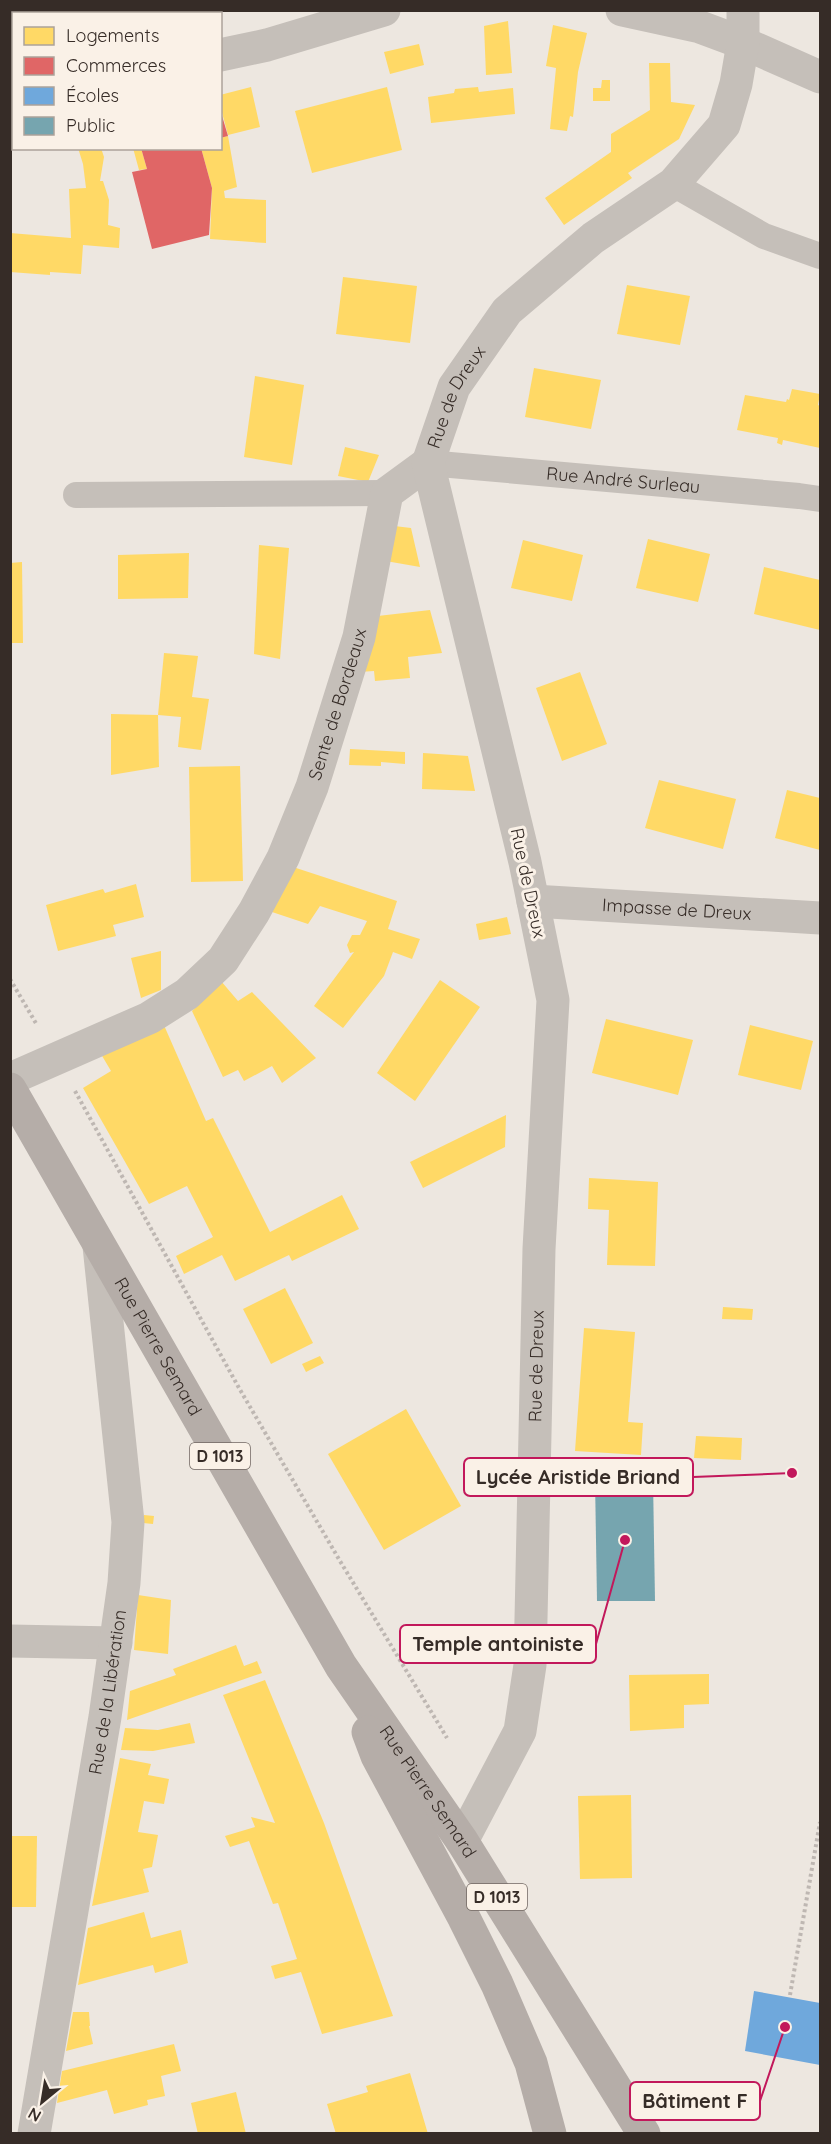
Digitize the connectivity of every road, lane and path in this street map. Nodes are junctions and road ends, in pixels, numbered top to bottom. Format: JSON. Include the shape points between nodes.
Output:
{"nodes":[{"id":1,"x":384,"y":10,"type":"edge"},
{"id":2,"x":622,"y":10,"type":"edge"},
{"id":3,"x":743,"y":10,"type":"edge"},
{"id":4,"x":743,"y":43,"type":"junction"},
{"id":5,"x":222,"y":55,"type":"edge"},
{"id":6,"x":820,"y":77,"type":"edge"},
{"id":7,"x":673,"y":184,"type":"junction"},
{"id":8,"x":820,"y":256,"type":"edge"},
{"id":9,"x":428,"y":463,"type":"junction"},
{"id":10,"x":387,"y":494,"type":"junction"},
{"id":11,"x":76,"y":495,"type":"dead end"},
{"id":12,"x":820,"y":499,"type":"edge"},
{"id":13,"x":533,"y":901,"type":"junction"},
{"id":14,"x":820,"y":918,"type":"edge"},
{"id":15,"x":10,"y":979,"type":"edge"},
{"id":16,"x":57,"y":1059,"type":"junction"},
{"id":17,"x":10,"y":1079,"type":"edge"},
{"id":18,"x":10,"y":1089,"type":"edge"},
{"id":19,"x":99,"y":1246,"type":"junction"},
{"id":20,"x":10,"y":1641,"type":"edge"},
{"id":21,"x":116,"y":1642,"type":"junction"},
{"id":22,"x":341,"y":1666,"type":"junction"},
{"id":23,"x":447,"y":1738,"type":"dead end"},
{"id":24,"x":820,"y":1821,"type":"edge"},
{"id":25,"x":462,"y":1841,"type":"junction"},
{"id":26,"x":790,"y":1995,"type":"dead end"},
{"id":27,"x":34,"y":2133,"type":"edge"},
{"id":28,"x":550,"y":2133,"type":"edge"},
{"id":29,"x":644,"y":2133,"type":"edge"}],
"edges":[{"from":1,"to":5,"type":"street"},
{"from":2,"to":4,"type":"street","via":[[700,27]]},
{"from":3,"to":4,"type":"street","name":"Rue de Dreux"},
{"from":4,"to":6,"type":"street"},
{"from":4,"to":7,"type":"street","name":"Rue de Dreux","via":[[724,124]]},
{"from":7,"to":8,"type":"lane","via":[[764,236]]},
{"from":7,"to":9,"type":"street","name":"Rue de Dreux","via":[[593,238],[507,311],[454,387]]},
{"from":9,"to":10,"type":"street"},
{"from":9,"to":12,"type":"lane","name":"Rue André Surleau"},
{"from":9,"to":13,"type":"street","name":"Rue de Dreux"},
{"from":10,"to":11,"type":"lane"},
{"from":10,"to":16,"type":"street","name":"Sente de Bordeaux","via":[[359,637],[315,777],[284,858],[254,912],[223,960],[187,994],[149,1018]]},
{"from":13,"to":14,"type":"street","name":"Impasse de Dreux"},
{"from":13,"to":25,"type":"street","name":"Rue de Dreux","via":[[553,1000],[539,1250],[530,1665],[520,1731]]},
{"from":15,"to":16,"type":"path"},
{"from":16,"to":17,"type":"street","name":"Sente de Bordeaux"},
{"from":16,"to":23,"type":"path","via":[[244,1398]]},
{"from":18,"to":19,"type":"main road","name":"Rue Pierre Semard","number":"D 1013"},
{"from":19,"to":21,"type":"street","name":"Rue de la Libération","via":[[128,1522]]},
{"from":19,"to":22,"type":"main road","name":"Rue Pierre Semard","number":"D 1013"},
{"from":20,"to":21,"type":"street"},
{"from":21,"to":27,"type":"street","name":"Rue de la Libération"},
{"from":22,"to":25,"type":"main road","name":"Rue Pierre Semard","number":"D 1013"},
{"from":22,"to":28,"type":"main road","name":"Rue Pierre Semard","number":"D 1013","via":[[377,1756],[497,1984],[531,2063]]},
{"from":24,"to":26,"type":"path"},
{"from":25,"to":29,"type":"main road","name":"Rue Pierre Semard","number":"D 1013"}]}
